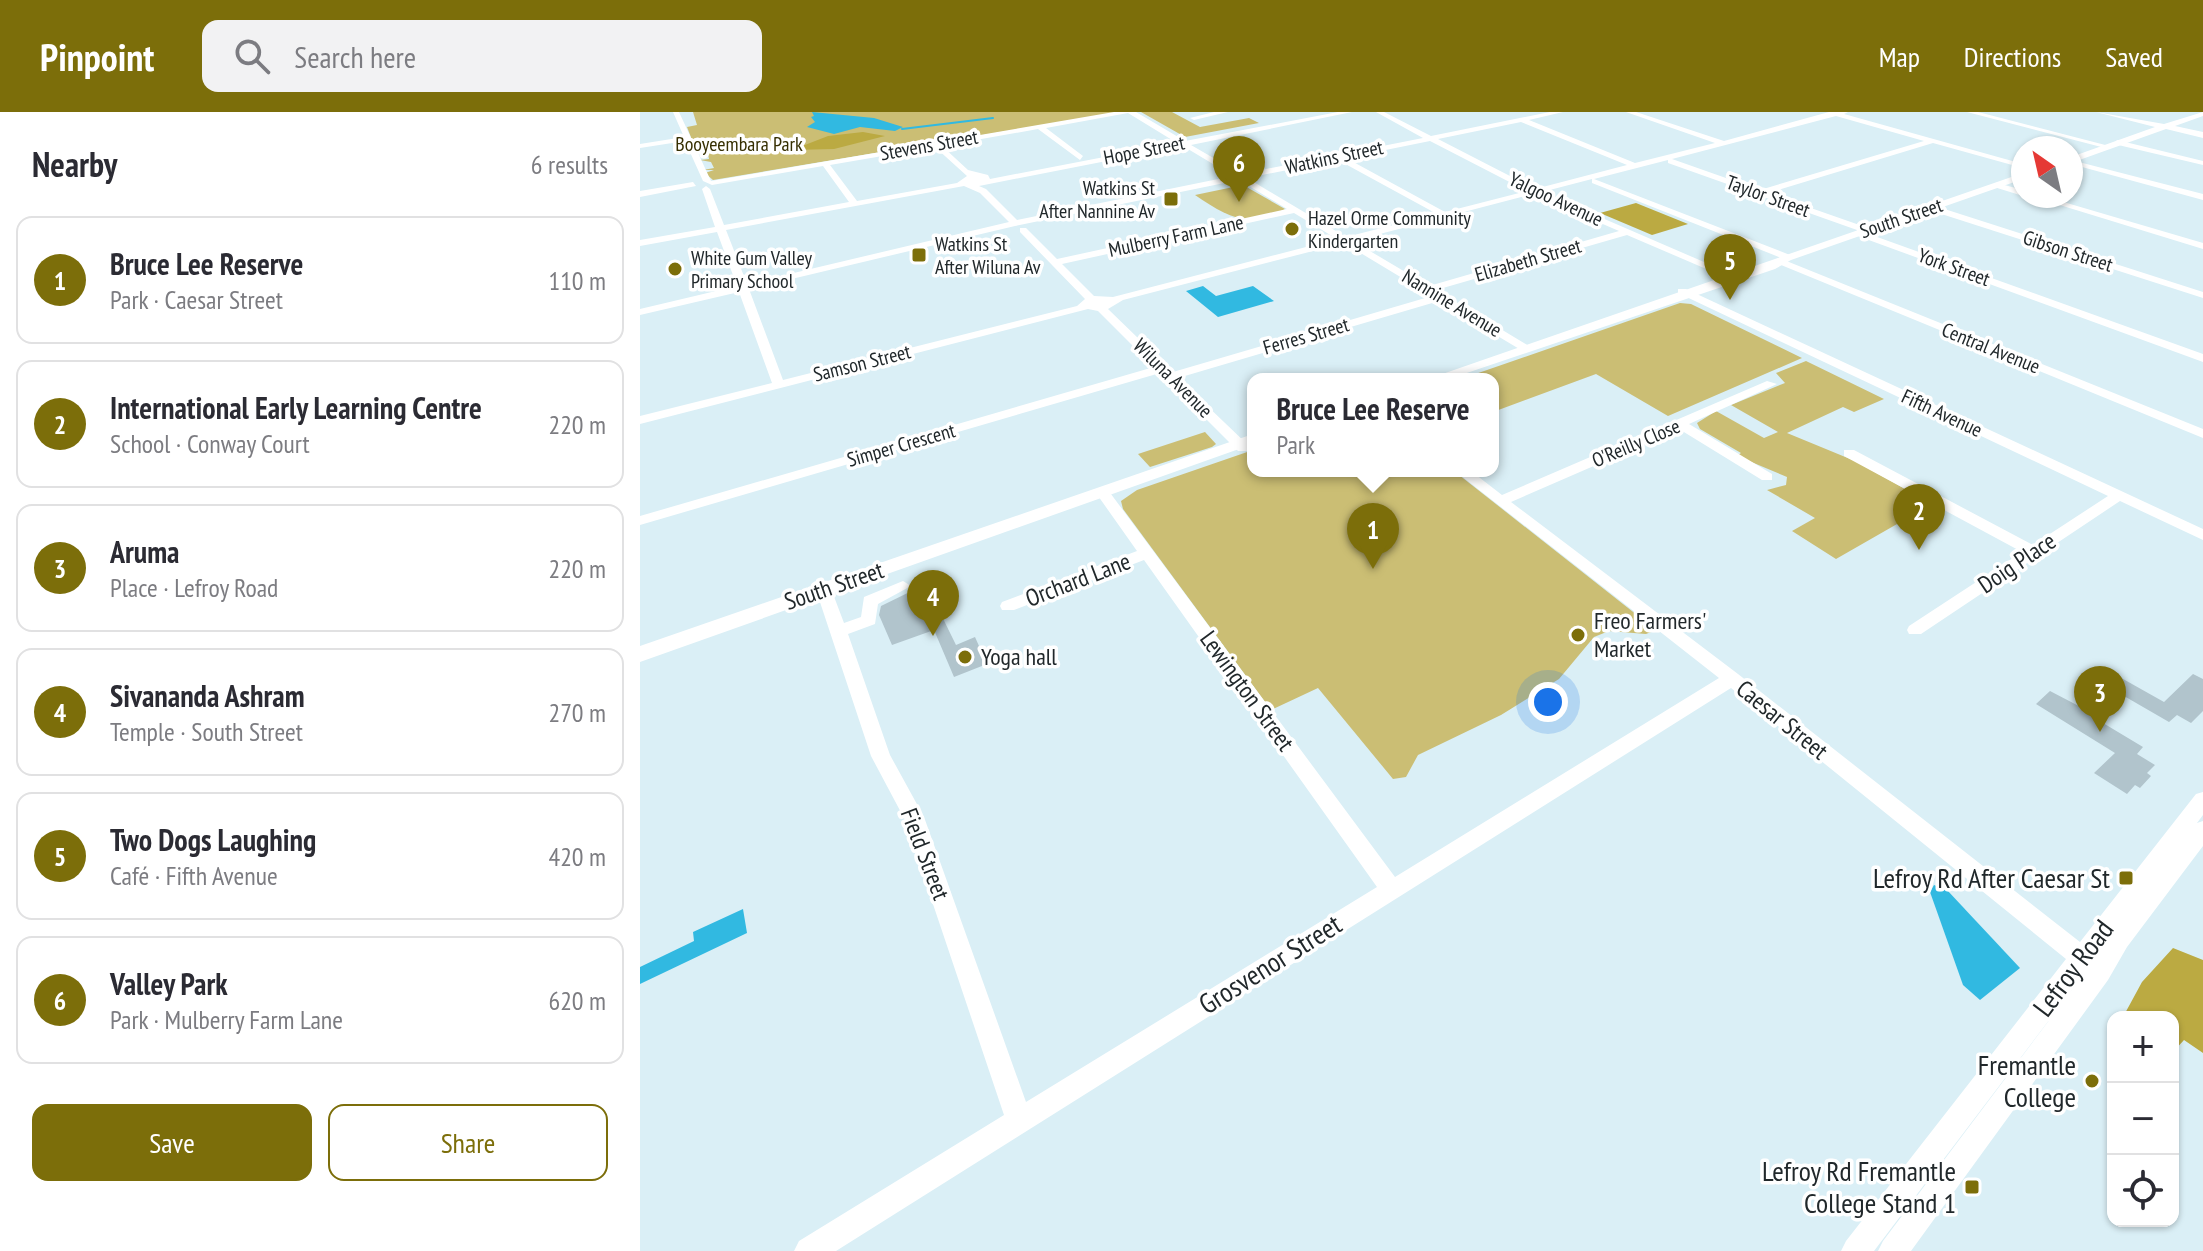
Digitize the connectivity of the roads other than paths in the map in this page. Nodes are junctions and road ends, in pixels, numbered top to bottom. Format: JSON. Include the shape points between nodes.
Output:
{"nodes":[{"id":1,"x":676,"y":112,"type":"edge"},
{"id":2,"x":1129,"y":112,"type":"edge"},
{"id":3,"x":1225,"y":112,"type":"edge"},
{"id":4,"x":1329,"y":112,"type":"edge"},
{"id":5,"x":1349,"y":112,"type":"edge"},
{"id":6,"x":1379,"y":112,"type":"edge"},
{"id":7,"x":1560,"y":112,"type":"edge"},
{"id":8,"x":1629,"y":112,"type":"edge"},
{"id":9,"x":1970,"y":112,"type":"edge"},
{"id":10,"x":2100,"y":112,"type":"edge"},
{"id":11,"x":2109,"y":112,"type":"edge"},
{"id":12,"x":1314,"y":113,"type":"edge"},
{"id":13,"x":1837,"y":113,"type":"edge"},
{"id":14,"x":2203,"y":115,"type":"edge"},
{"id":15,"x":1194,"y":118,"type":"dead end"},
{"id":16,"x":1521,"y":120,"type":"junction"},
{"id":17,"x":1040,"y":127,"type":"junction"},
{"id":18,"x":2169,"y":127,"type":"junction"},
{"id":19,"x":2203,"y":134,"type":"edge"},
{"id":20,"x":687,"y":139,"type":"junction"},
{"id":21,"x":1430,"y":139,"type":"junction"},
{"id":22,"x":1932,"y":141,"type":"junction"},
{"id":23,"x":1179,"y":142,"type":"junction"},
{"id":24,"x":1723,"y":143,"type":"junction"},
{"id":25,"x":936,"y":144,"type":"junction"},
{"id":26,"x":2117,"y":144,"type":"junction"},
{"id":27,"x":640,"y":146,"type":"edge"},
{"id":28,"x":2083,"y":157,"type":"edge"},
{"id":29,"x":1080,"y":158,"type":"junction"},
{"id":30,"x":1342,"y":158,"type":"junction"},
{"id":31,"x":1672,"y":159,"type":"junction"},
{"id":32,"x":825,"y":163,"type":"junction"},
{"id":33,"x":2011,"y":163,"type":"edge"},
{"id":34,"x":2203,"y":163,"type":"edge"},
{"id":35,"x":2083,"y":164,"type":"edge"},
{"id":36,"x":1637,"y":167,"type":"junction"},
{"id":37,"x":1243,"y":179,"type":"junction"},
{"id":38,"x":2011,"y":180,"type":"edge"},
{"id":39,"x":973,"y":181,"type":"junction"},
{"id":40,"x":1595,"y":181,"type":"junction"},
{"id":41,"x":703,"y":183,"type":"junction"},
{"id":42,"x":1997,"y":185,"type":"junction"},
{"id":43,"x":2011,"y":189,"type":"edge"},
{"id":44,"x":1537,"y":192,"type":"junction"},
{"id":45,"x":1758,"y":193,"type":"junction"},
{"id":46,"x":640,"y":194,"type":"edge"},
{"id":47,"x":2203,"y":197,"type":"edge"},
{"id":48,"x":853,"y":202,"type":"junction"},
{"id":49,"x":1932,"y":208,"type":"junction"},
{"id":50,"x":2075,"y":208,"type":"edge"},
{"id":51,"x":1296,"y":210,"type":"junction"},
{"id":52,"x":1446,"y":216,"type":"junction"},
{"id":53,"x":1019,"y":226,"type":"junction"},
{"id":54,"x":720,"y":228,"type":"junction"},
{"id":55,"x":1627,"y":232,"type":"junction"},
{"id":56,"x":1862,"y":232,"type":"junction"},
{"id":57,"x":1347,"y":240,"type":"junction"},
{"id":58,"x":640,"y":243,"type":"edge"},
{"id":59,"x":2203,"y":246,"type":"edge"},
{"id":60,"x":1783,"y":259,"type":"junction"},
{"id":61,"x":1055,"y":262,"type":"junction"},
{"id":62,"x":1732,"y":277,"type":"junction"},
{"id":63,"x":1429,"y":289,"type":"junction"},
{"id":64,"x":744,"y":291,"type":"junction"},
{"id":65,"x":1685,"y":293,"type":"junction"},
{"id":66,"x":2203,"y":295,"type":"edge"},
{"id":67,"x":1441,"y":297,"type":"junction"},
{"id":68,"x":1097,"y":304,"type":"junction"},
{"id":69,"x":640,"y":312,"type":"edge"},
{"id":70,"x":640,"y":320,"type":"edge"},
{"id":71,"x":1525,"y":348,"type":"junction"},
{"id":72,"x":2203,"y":358,"type":"edge"},
{"id":73,"x":1167,"y":372,"type":"junction"},
{"id":74,"x":1452,"y":373,"type":"edge"},
{"id":75,"x":779,"y":384,"type":"junction"},
{"id":76,"x":1771,"y":384,"type":"dead end"},
{"id":77,"x":640,"y":420,"type":"edge"},
{"id":78,"x":1680,"y":424,"type":"junction"},
{"id":79,"x":2203,"y":434,"type":"edge"},
{"id":80,"x":1247,"y":444,"type":"edge"},
{"id":81,"x":1849,"y":453,"type":"dead end"},
{"id":82,"x":1470,"y":477,"type":"edge"},
{"id":83,"x":1767,"y":477,"type":"dead end"},
{"id":84,"x":1103,"y":493,"type":"junction"},
{"id":85,"x":2118,"y":496,"type":"junction"},
{"id":86,"x":1500,"y":501,"type":"junction"},
{"id":87,"x":640,"y":521,"type":"edge"},
{"id":88,"x":2203,"y":535,"type":"edge"},
{"id":89,"x":2034,"y":552,"type":"junction"},
{"id":90,"x":1148,"y":553,"type":"junction"},
{"id":91,"x":903,"y":586,"type":"dead end"},
{"id":92,"x":824,"y":590,"type":"junction"},
{"id":93,"x":1008,"y":606,"type":"dead end"},
{"id":94,"x":1915,"y":630,"type":"dead end"},
{"id":95,"x":838,"y":631,"type":"junction"},
{"id":96,"x":640,"y":654,"type":"edge"},
{"id":97,"x":1732,"y":679,"type":"junction"},
{"id":98,"x":2203,"y":800,"type":"edge"},
{"id":99,"x":2203,"y":830,"type":"edge"},
{"id":100,"x":1391,"y":889,"type":"junction"},
{"id":101,"x":2090,"y":965,"type":"junction"},
{"id":102,"x":1019,"y":1121,"type":"junction"},
{"id":103,"x":809,"y":1251,"type":"edge"},
{"id":104,"x":1856,"y":1251,"type":"edge"},
{"id":105,"x":1893,"y":1251,"type":"edge"}],
"edges":[{"from":1,"to":20,"type":"street"},
{"from":2,"to":17,"type":"street","name":"Stevens Street"},
{"from":2,"to":23,"type":"street","name":"Nannine Avenue"},
{"from":3,"to":15,"type":"street"},
{"from":4,"to":12,"type":"street","name":"Hope Street"},
{"from":5,"to":23,"type":"street","name":"Hope Street"},
{"from":6,"to":21,"type":"street","name":"Yalgoo Avenue"},
{"from":7,"to":16,"type":"street","name":"Watkins Street"},
{"from":8,"to":24,"type":"street"},
{"from":9,"to":26,"type":"street"},
{"from":10,"to":18,"type":"main road"},
{"from":11,"to":18,"type":"main road"},
{"from":12,"to":23,"type":"street","name":"Hope Street"},
{"from":13,"to":22,"type":"street"},
{"from":13,"to":24,"type":"street","name":"Samson Street"},
{"from":14,"to":18,"type":"main road"},
{"from":16,"to":21,"type":"street","name":"Watkins Street"},
{"from":16,"to":36,"type":"street"},
{"from":17,"to":25,"type":"street","name":"Stevens Street"},
{"from":17,"to":29,"type":"street"},
{"from":18,"to":19,"type":"main road"},
{"from":18,"to":26,"type":"main road"},
{"from":20,"to":27,"type":"street"},
{"from":20,"to":41,"type":"street"},
{"from":21,"to":30,"type":"street","name":"Watkins Street"},
{"from":21,"to":44,"type":"street","name":"Yalgoo Avenue"},
{"from":22,"to":33,"type":"street"},
{"from":22,"to":45,"type":"street"},
{"from":23,"to":29,"type":"street","name":"Hope Street"},
{"from":23,"to":37,"type":"street","name":"Nannine Avenue"},
{"from":23,"to":39,"type":"street","name":"Hope Street"},
{"from":24,"to":31,"type":"street","name":"Samson Street"},
{"from":25,"to":32,"type":"street","name":"Stevens Street"},
{"from":25,"to":39,"type":"street","name":"Wiluna Avenue"},
{"from":26,"to":28,"type":"main road"},
{"from":26,"to":34,"type":"street"},
{"from":29,"to":39,"type":"street","name":"Hope Street"},
{"from":30,"to":37,"type":"street","name":"Watkins Street"},
{"from":30,"to":52,"type":"street"},
{"from":31,"to":36,"type":"street","name":"Samson Street"},
{"from":31,"to":45,"type":"street","name":"Taylor Street"},
{"from":32,"to":41,"type":"street","name":"Stevens Street"},
{"from":32,"to":48,"type":"street"},
{"from":35,"to":47,"type":"street"},
{"from":36,"to":40,"type":"street","name":"Samson Street"},
{"from":36,"to":44,"type":"street","name":"Samson Street"},
{"from":37,"to":51,"type":"street","name":"Nannine Avenue"},
{"from":37,"to":53,"type":"street","name":"Watkins Street"},
{"from":38,"to":42,"type":"main road","name":"South Street"},
{"from":39,"to":48,"type":"street","name":"Hope Street"},
{"from":39,"to":53,"type":"street","name":"Wiluna Avenue"},
{"from":40,"to":44,"type":"street","name":"Samson Street"},
{"from":40,"to":60,"type":"street","name":"Central Avenue"},
{"from":41,"to":46,"type":"street","name":"Stevens Street"},
{"from":41,"to":54,"type":"street"},
{"from":42,"to":43,"type":"street"},
{"from":42,"to":49,"type":"main road","name":"South Street"},
{"from":44,"to":52,"type":"street","name":"Samson Street"},
{"from":44,"to":55,"type":"street","name":"Yalgoo Avenue"},
{"from":45,"to":56,"type":"street","name":"Taylor Street"},
{"from":48,"to":54,"type":"street","name":"Hope Street"},
{"from":49,"to":56,"type":"main road","name":"South Street"},
{"from":49,"to":66,"type":"street","name":"Gibson Street"},
{"from":50,"to":59,"type":"street"},
{"from":51,"to":57,"type":"street","name":"Nannine Avenue"},
{"from":51,"to":61,"type":"street","name":"Mulberry Farm Lane"},
{"from":52,"to":57,"type":"street","name":"Samson Street"},
{"from":53,"to":61,"type":"street","name":"Wiluna Avenue"},
{"from":53,"to":64,"type":"street","name":"Watkins Street"},
{"from":54,"to":58,"type":"street","name":"Hope Street"},
{"from":54,"to":64,"type":"street"},
{"from":55,"to":62,"type":"street","name":"Yalgoo Avenue"},
{"from":55,"to":63,"type":"street","name":"Elizabeth Street"},
{"from":56,"to":60,"type":"main road","name":"South Street"},
{"from":56,"to":72,"type":"street","name":"York Street"},
{"from":57,"to":63,"type":"street","name":"Nannine Avenue"},
{"from":57,"to":68,"type":"street","name":"Samson Street"},
{"from":60,"to":62,"type":"main road","name":"South Street"},
{"from":60,"to":79,"type":"street","name":"Central Avenue"},
{"from":61,"to":68,"type":"street","name":"Wiluna Avenue"},
{"from":62,"to":65,"type":"main road","name":"South Street"},
{"from":63,"to":67,"type":"street","name":"Nannine Avenue"},
{"from":64,"to":69,"type":"street","name":"Watkins Street"},
{"from":64,"to":70,"type":"street","name":"Watkins Street"},
{"from":64,"to":75,"type":"street"},
{"from":65,"to":71,"type":"main road","name":"South Street"},
{"from":65,"to":85,"type":"street","name":"Fifth Avenue"},
{"from":67,"to":71,"type":"street","name":"Nannine Avenue"},
{"from":67,"to":73,"type":"street","name":"Ferres Street"},
{"from":68,"to":73,"type":"street","name":"Wiluna Avenue"},
{"from":68,"to":75,"type":"street","name":"Samson Street"},
{"from":71,"to":74,"type":"main road","name":"South Street"},
{"from":73,"to":80,"type":"street","name":"Wiluna Avenue"},
{"from":73,"to":87,"type":"street","name":"Simper Crescent"},
{"from":75,"to":77,"type":"street","name":"Samson Street"},
{"from":76,"to":78,"type":"street","name":"O'Reilly Close"},
{"from":78,"to":83,"type":"street"},
{"from":78,"to":86,"type":"street","name":"O'Reilly Close"},
{"from":80,"to":84,"type":"main road","name":"South Street"},
{"from":81,"to":89,"type":"street"},
{"from":82,"to":86,"type":"street","name":"Caesar Street"},
{"from":84,"to":90,"type":"street","name":"Lewington Street"},
{"from":84,"to":92,"type":"main road","name":"South Street"},
{"from":85,"to":88,"type":"street","name":"Fifth Avenue"},
{"from":85,"to":89,"type":"street","name":"Doig Place"},
{"from":86,"to":97,"type":"street","name":"Caesar Street"},
{"from":89,"to":94,"type":"street","name":"Doig Place"},
{"from":90,"to":93,"type":"street","name":"Orchard Lane"},
{"from":90,"to":100,"type":"street","name":"Lewington Street"},
{"from":91,"to":95,"type":"street","via":[[870,601],[869,620]]},
{"from":92,"to":95,"type":"street","name":"Field Street"},
{"from":92,"to":96,"type":"main road","name":"South Street"},
{"from":95,"to":102,"type":"street","name":"Field Street","via":[[881,756],[914,817]]},
{"from":97,"to":100,"type":"street","name":"Grosvenor Street"},
{"from":97,"to":101,"type":"street","name":"Caesar Street"},
{"from":98,"to":101,"type":"street","name":"Lefroy Road"},
{"from":99,"to":101,"type":"street","name":"Lefroy Road","via":[[2119,939]]},
{"from":100,"to":102,"type":"street","name":"Grosvenor Street"},
{"from":101,"to":104,"type":"street","name":"Lefroy Road"},
{"from":101,"to":105,"type":"street","name":"Lefroy Road"},
{"from":102,"to":103,"type":"street","name":"Grosvenor Street"}]}
